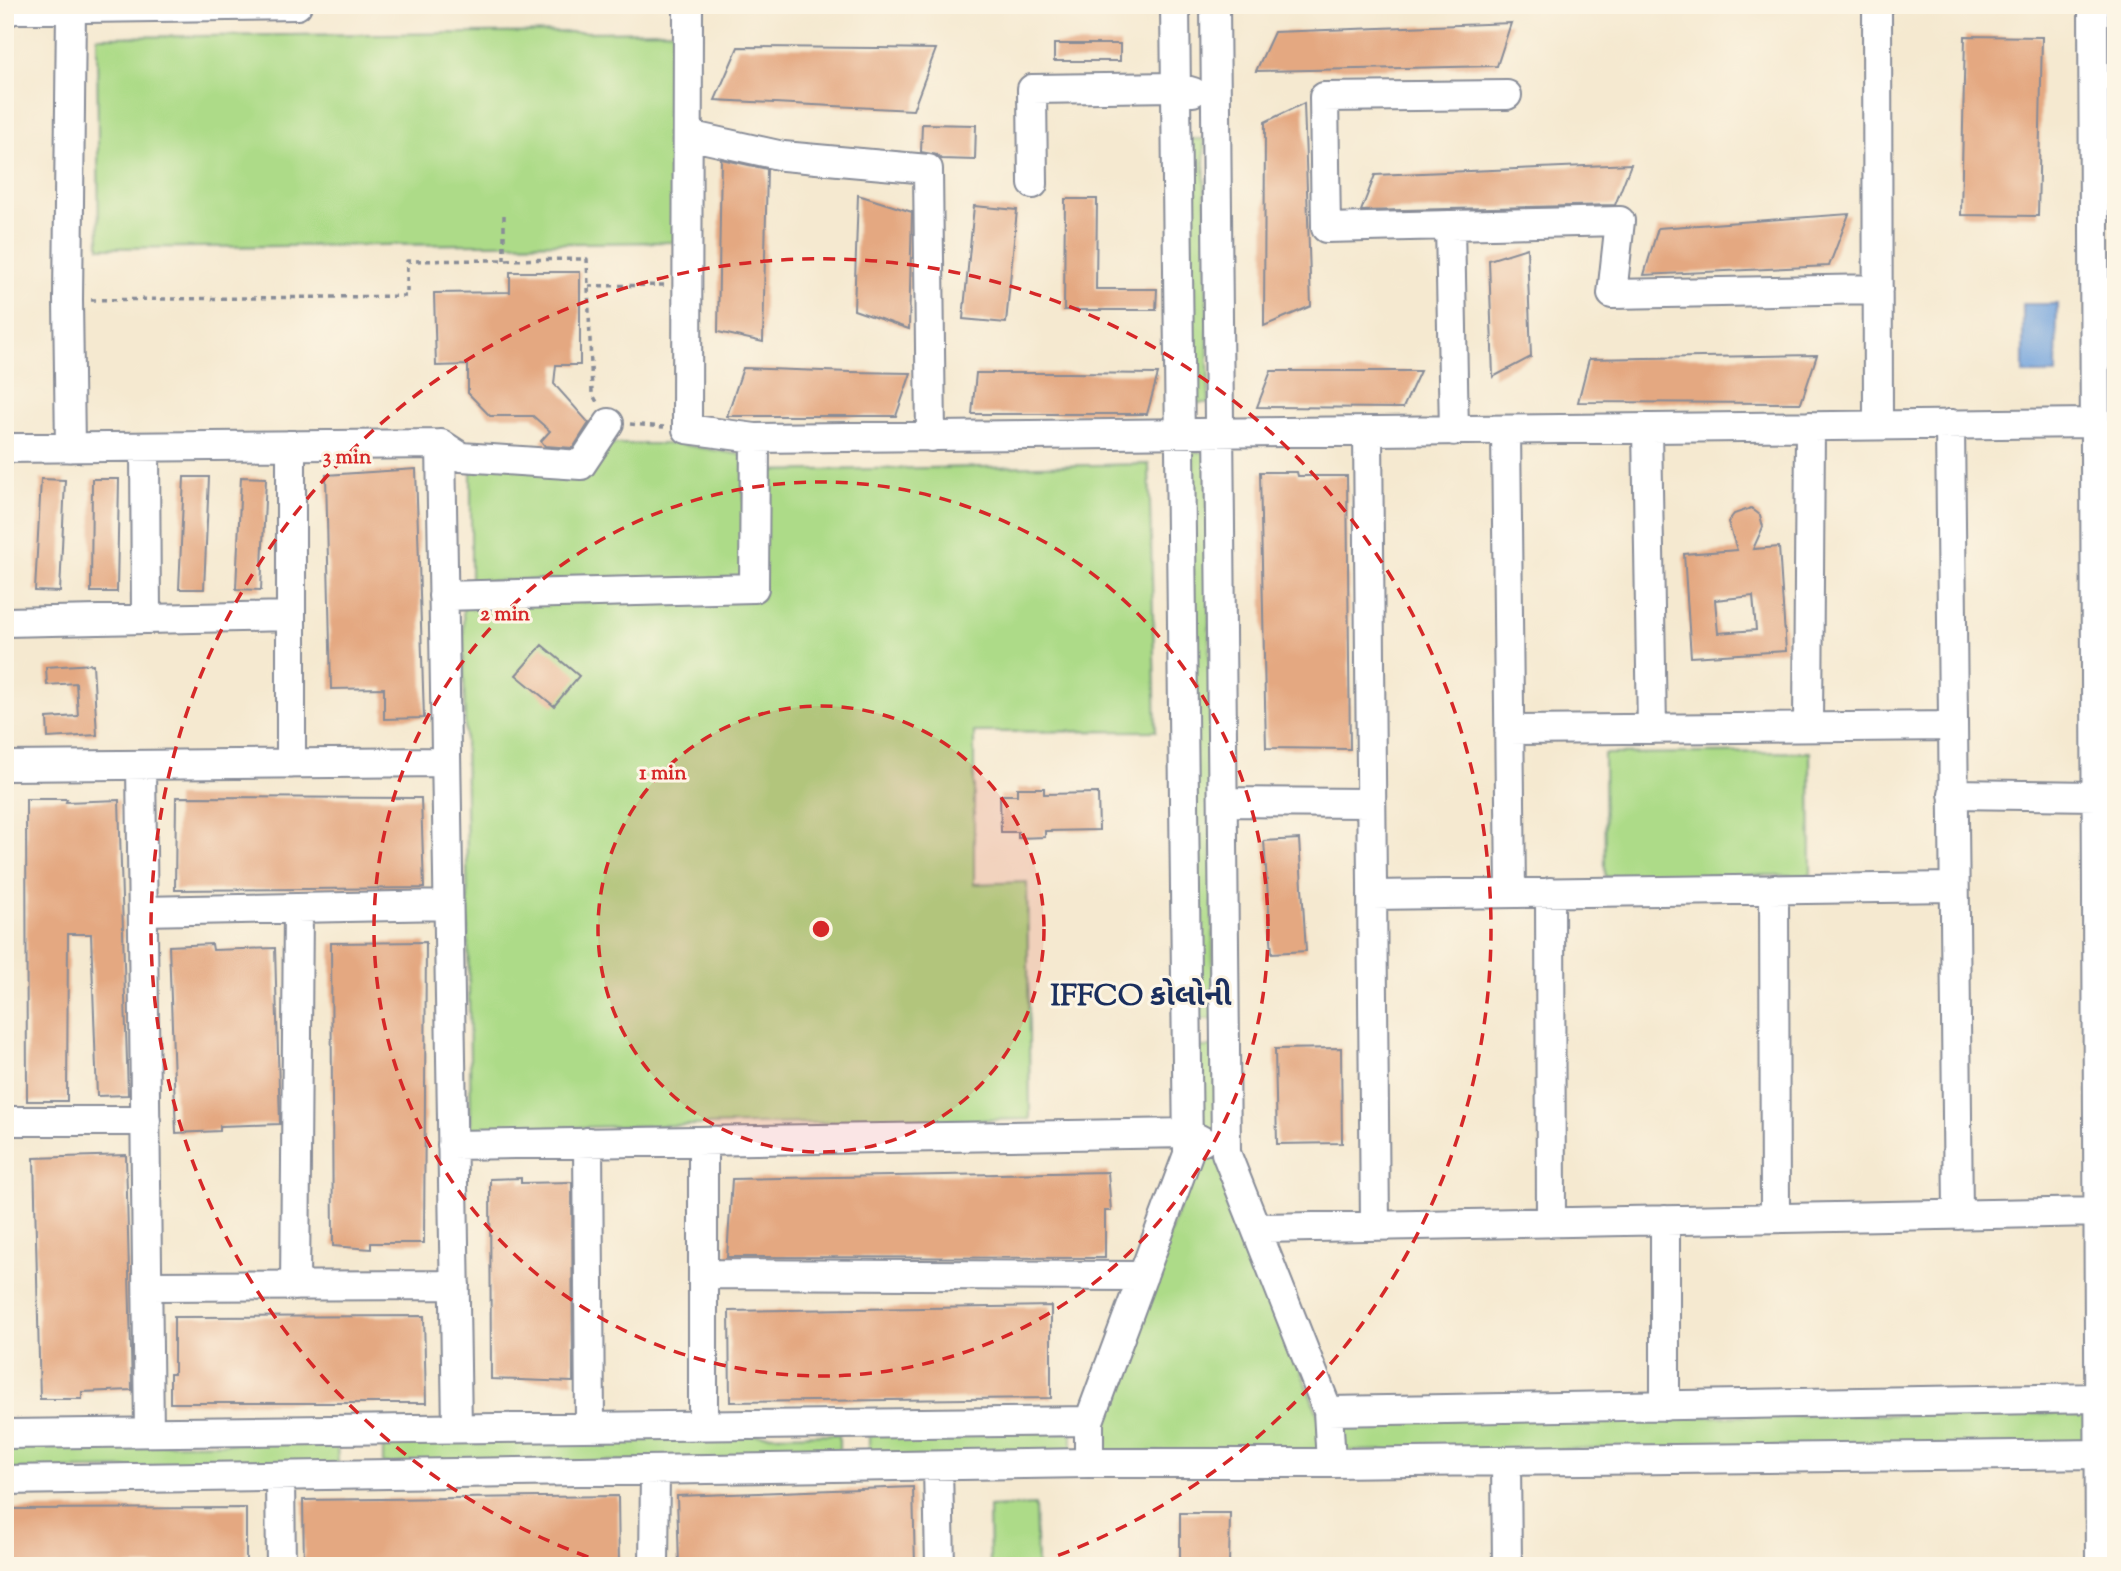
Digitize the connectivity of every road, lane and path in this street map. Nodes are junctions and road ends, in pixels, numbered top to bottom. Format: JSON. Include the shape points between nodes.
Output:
{"nodes":[{"id":1,"x":298,"y":5,"type":"edge"},
{"id":2,"x":688,"y":5,"type":"edge"},
{"id":3,"x":1175,"y":5,"type":"edge"},
{"id":4,"x":1216,"y":5,"type":"edge"},
{"id":5,"x":1877,"y":5,"type":"edge"},
{"id":6,"x":2093,"y":5,"type":"edge"},
{"id":7,"x":71,"y":8,"type":"junction"},
{"id":8,"x":5,"y":13,"type":"edge"},
{"id":9,"x":1176,"y":87,"type":"junction"},
{"id":10,"x":1507,"y":95,"type":"dead end"},
{"id":11,"x":1216,"y":100,"type":"junction"},
{"id":12,"x":1176,"y":131,"type":"junction"},
{"id":13,"x":688,"y":135,"type":"junction"},
{"id":14,"x":1033,"y":184,"type":"dead end"},
{"id":15,"x":504,"y":212,"type":"dead end"},
{"id":16,"x":1450,"y":225,"type":"junction"},
{"id":17,"x":504,"y":260,"type":"junction"},
{"id":18,"x":688,"y":284,"type":"junction"},
{"id":19,"x":589,"y":286,"type":"junction"},
{"id":20,"x":1878,"y":289,"type":"junction"},
{"id":21,"x":68,"y":300,"type":"junction"},
{"id":22,"x":2095,"y":422,"type":"junction"},
{"id":23,"x":609,"y":423,"type":"junction"},
{"id":24,"x":1950,"y":424,"type":"junction"},
{"id":25,"x":1878,"y":425,"type":"junction"},
{"id":26,"x":1810,"y":426,"type":"junction"},
{"id":27,"x":1647,"y":428,"type":"junction"},
{"id":28,"x":687,"y":429,"type":"junction"},
{"id":29,"x":1506,"y":430,"type":"junction"},
{"id":30,"x":1454,"y":431,"type":"junction"},
{"id":31,"x":1368,"y":432,"type":"junction"},
{"id":32,"x":1219,"y":434,"type":"junction"},
{"id":33,"x":1180,"y":435,"type":"junction"},
{"id":34,"x":931,"y":437,"type":"junction"},
{"id":35,"x":755,"y":439,"type":"junction"},
{"id":36,"x":441,"y":444,"type":"junction"},
{"id":37,"x":291,"y":445,"type":"junction"},
{"id":38,"x":145,"y":447,"type":"junction"},
{"id":39,"x":5,"y":448,"type":"edge"},
{"id":40,"x":70,"y":448,"type":"junction"},
{"id":41,"x":443,"y":596,"type":"junction"},
{"id":42,"x":291,"y":616,"type":"junction"},
{"id":43,"x":146,"y":617,"type":"junction"},
{"id":44,"x":5,"y":622,"type":"edge"},
{"id":45,"x":1953,"y":726,"type":"junction"},
{"id":46,"x":1808,"y":727,"type":"junction"},
{"id":47,"x":1651,"y":729,"type":"junction"},
{"id":48,"x":1509,"y":730,"type":"junction"},
{"id":49,"x":446,"y":762,"type":"junction"},
{"id":50,"x":290,"y":764,"type":"junction"},
{"id":51,"x":141,"y":765,"type":"junction"},
{"id":52,"x":5,"y":766,"type":"edge"},
{"id":53,"x":1953,"y":794,"type":"junction"},
{"id":54,"x":2096,"y":796,"type":"junction"},
{"id":55,"x":1223,"y":802,"type":"junction"},
{"id":56,"x":1371,"y":803,"type":"junction"},
{"id":57,"x":1954,"y":887,"type":"junction"},
{"id":58,"x":1774,"y":889,"type":"junction"},
{"id":59,"x":1550,"y":892,"type":"junction"},
{"id":60,"x":1511,"y":893,"type":"junction"},
{"id":61,"x":1372,"y":895,"type":"junction"},
{"id":62,"x":448,"y":905,"type":"junction"},
{"id":63,"x":298,"y":908,"type":"junction"},
{"id":64,"x":143,"y":911,"type":"junction"},
{"id":65,"x":1225,"y":1032,"type":"junction"},
{"id":66,"x":1186,"y":1033,"type":"junction"},
{"id":67,"x":5,"y":1121,"type":"edge"},
{"id":68,"x":146,"y":1121,"type":"junction"},
{"id":69,"x":1188,"y":1133,"type":"junction"},
{"id":70,"x":702,"y":1141,"type":"junction"},
{"id":71,"x":589,"y":1142,"type":"junction"},
{"id":72,"x":452,"y":1145,"type":"junction"},
{"id":73,"x":1226,"y":1153,"type":"junction"},
{"id":74,"x":2098,"y":1212,"type":"junction"},
{"id":75,"x":1958,"y":1215,"type":"junction"},
{"id":76,"x":1775,"y":1218,"type":"junction"},
{"id":77,"x":1665,"y":1220,"type":"junction"},
{"id":78,"x":1551,"y":1222,"type":"junction"},
{"id":79,"x":1375,"y":1226,"type":"junction"},
{"id":80,"x":1256,"y":1228,"type":"junction"},
{"id":81,"x":703,"y":1274,"type":"junction"},
{"id":82,"x":1143,"y":1276,"type":"junction"},
{"id":83,"x":455,"y":1285,"type":"junction"},
{"id":84,"x":148,"y":1286,"type":"junction"},
{"id":85,"x":295,"y":1286,"type":"junction"},
{"id":86,"x":2099,"y":1398,"type":"junction"},
{"id":87,"x":1665,"y":1406,"type":"junction"},
{"id":88,"x":1328,"y":1411,"type":"junction"},
{"id":89,"x":1089,"y":1421,"type":"junction"},
{"id":90,"x":850,"y":1422,"type":"junction"},
{"id":91,"x":703,"y":1423,"type":"junction"},
{"id":92,"x":590,"y":1425,"type":"junction"},
{"id":93,"x":457,"y":1427,"type":"junction"},
{"id":94,"x":359,"y":1429,"type":"junction"},
{"id":95,"x":149,"y":1432,"type":"junction"},
{"id":96,"x":5,"y":1434,"type":"edge"},
{"id":97,"x":2099,"y":1454,"type":"junction"},
{"id":98,"x":1506,"y":1461,"type":"junction"},
{"id":99,"x":1089,"y":1463,"type":"junction"},
{"id":100,"x":1331,"y":1464,"type":"junction"},
{"id":101,"x":938,"y":1466,"type":"junction"},
{"id":102,"x":850,"y":1468,"type":"junction"},
{"id":103,"x":655,"y":1471,"type":"junction"},
{"id":104,"x":280,"y":1476,"type":"junction"},
{"id":105,"x":359,"y":1476,"type":"junction"},
{"id":106,"x":5,"y":1480,"type":"edge"},
{"id":107,"x":281,"y":1566,"type":"edge"},
{"id":108,"x":654,"y":1566,"type":"edge"},
{"id":109,"x":940,"y":1566,"type":"edge"},
{"id":110,"x":1507,"y":1566,"type":"edge"},
{"id":111,"x":2100,"y":1566,"type":"edge"}],
"edges":[{"from":1,"to":7,"type":"street"},
{"from":2,"to":13,"type":"street"},
{"from":3,"to":9,"type":"street"},
{"from":4,"to":11,"type":"street"},
{"from":5,"to":20,"type":"street"},
{"from":6,"to":22,"type":"street"},
{"from":7,"to":8,"type":"street"},
{"from":7,"to":21,"type":"street"},
{"from":9,"to":11,"type":"street"},
{"from":9,"to":12,"type":"street"},
{"from":9,"to":14,"type":"street","via":[[1032,89]]},
{"from":10,"to":16,"type":"street","via":[[1324,97],[1326,228]]},
{"from":11,"to":12,"type":"street"},
{"from":11,"to":32,"type":"street"},
{"from":12,"to":33,"type":"street"},
{"from":13,"to":18,"type":"street"},
{"from":13,"to":34,"type":"street","via":[[782,156],[928,169]]},
{"from":15,"to":17,"type":"path"},
{"from":16,"to":20,"type":"street","via":[[1620,220],[1612,294]]},
{"from":16,"to":30,"type":"street"},
{"from":17,"to":19,"type":"path","via":[[587,259]]},
{"from":17,"to":21,"type":"path","via":[[407,261],[407,296]]},
{"from":18,"to":19,"type":"path"},
{"from":18,"to":28,"type":"street"},
{"from":19,"to":23,"type":"path","via":[[592,393]]},
{"from":20,"to":25,"type":"street"},
{"from":21,"to":40,"type":"street"},
{"from":22,"to":24,"type":"street"},
{"from":22,"to":54,"type":"street"},
{"from":23,"to":28,"type":"path"},
{"from":23,"to":36,"type":"street","via":[[581,465],[461,457]]},
{"from":24,"to":25,"type":"street"},
{"from":24,"to":45,"type":"street"},
{"from":25,"to":26,"type":"street"},
{"from":26,"to":27,"type":"street"},
{"from":26,"to":46,"type":"street"},
{"from":27,"to":29,"type":"street"},
{"from":27,"to":47,"type":"street"},
{"from":28,"to":35,"type":"street"},
{"from":29,"to":30,"type":"street"},
{"from":29,"to":48,"type":"street"},
{"from":30,"to":31,"type":"street"},
{"from":31,"to":32,"type":"street"},
{"from":31,"to":56,"type":"street"},
{"from":32,"to":33,"type":"street"},
{"from":32,"to":55,"type":"street"},
{"from":33,"to":34,"type":"street"},
{"from":33,"to":66,"type":"street"},
{"from":34,"to":35,"type":"street"},
{"from":35,"to":41,"type":"street","via":[[754,588]]},
{"from":36,"to":37,"type":"street"},
{"from":36,"to":41,"type":"street"},
{"from":37,"to":38,"type":"street"},
{"from":37,"to":42,"type":"street"},
{"from":38,"to":40,"type":"street"},
{"from":38,"to":43,"type":"street"},
{"from":39,"to":40,"type":"street"},
{"from":41,"to":49,"type":"street"},
{"from":42,"to":43,"type":"street"},
{"from":42,"to":50,"type":"street"},
{"from":43,"to":44,"type":"street"},
{"from":45,"to":46,"type":"street"},
{"from":45,"to":53,"type":"street"},
{"from":46,"to":47,"type":"street"},
{"from":47,"to":48,"type":"street"},
{"from":48,"to":60,"type":"street"},
{"from":49,"to":50,"type":"street"},
{"from":49,"to":62,"type":"street"},
{"from":50,"to":51,"type":"street"},
{"from":51,"to":52,"type":"street"},
{"from":51,"to":64,"type":"street"},
{"from":53,"to":54,"type":"street"},
{"from":53,"to":57,"type":"street"},
{"from":54,"to":74,"type":"street"},
{"from":55,"to":56,"type":"street"},
{"from":55,"to":65,"type":"street"},
{"from":56,"to":61,"type":"street"},
{"from":57,"to":58,"type":"street"},
{"from":57,"to":75,"type":"street"},
{"from":58,"to":59,"type":"street"},
{"from":58,"to":76,"type":"street"},
{"from":59,"to":60,"type":"street"},
{"from":59,"to":78,"type":"street"},
{"from":60,"to":61,"type":"street"},
{"from":61,"to":79,"type":"street"},
{"from":62,"to":63,"type":"street"},
{"from":62,"to":72,"type":"street"},
{"from":63,"to":64,"type":"street"},
{"from":63,"to":85,"type":"street"},
{"from":64,"to":68,"type":"street"},
{"from":65,"to":66,"type":"street"},
{"from":65,"to":73,"type":"street"},
{"from":66,"to":69,"type":"street"},
{"from":67,"to":68,"type":"street"},
{"from":68,"to":84,"type":"street"},
{"from":69,"to":70,"type":"street"},
{"from":69,"to":73,"type":"street"},
{"from":69,"to":82,"type":"street","via":[[1188,1154]]},
{"from":70,"to":71,"type":"street"},
{"from":70,"to":81,"type":"street"},
{"from":71,"to":72,"type":"street"},
{"from":71,"to":92,"type":"street"},
{"from":72,"to":83,"type":"street"},
{"from":73,"to":80,"type":"street"},
{"from":74,"to":75,"type":"street"},
{"from":74,"to":86,"type":"street"},
{"from":75,"to":76,"type":"street"},
{"from":76,"to":77,"type":"street"},
{"from":77,"to":78,"type":"street"},
{"from":77,"to":87,"type":"street"},
{"from":78,"to":79,"type":"street"},
{"from":79,"to":80,"type":"street"},
{"from":80,"to":88,"type":"street"},
{"from":81,"to":82,"type":"street"},
{"from":81,"to":91,"type":"street"},
{"from":82,"to":89,"type":"street"},
{"from":83,"to":85,"type":"street"},
{"from":83,"to":93,"type":"street"},
{"from":84,"to":85,"type":"street"},
{"from":84,"to":95,"type":"street"},
{"from":86,"to":87,"type":"street"},
{"from":86,"to":97,"type":"street"},
{"from":87,"to":88,"type":"street"},
{"from":88,"to":100,"type":"street"},
{"from":89,"to":90,"type":"street"},
{"from":89,"to":99,"type":"street"},
{"from":90,"to":91,"type":"street"},
{"from":90,"to":102,"type":"street"},
{"from":91,"to":92,"type":"street"},
{"from":92,"to":93,"type":"street"},
{"from":93,"to":94,"type":"street"},
{"from":94,"to":95,"type":"street"},
{"from":94,"to":105,"type":"street"},
{"from":95,"to":96,"type":"street"},
{"from":97,"to":98,"type":"street"},
{"from":97,"to":111,"type":"street"},
{"from":98,"to":100,"type":"street"},
{"from":98,"to":110,"type":"street"},
{"from":99,"to":100,"type":"street"},
{"from":99,"to":101,"type":"street"},
{"from":101,"to":102,"type":"street"},
{"from":101,"to":109,"type":"street"},
{"from":102,"to":103,"type":"street"},
{"from":103,"to":105,"type":"street"},
{"from":103,"to":108,"type":"street"},
{"from":104,"to":105,"type":"street"},
{"from":104,"to":106,"type":"street"},
{"from":104,"to":107,"type":"street"}]}
